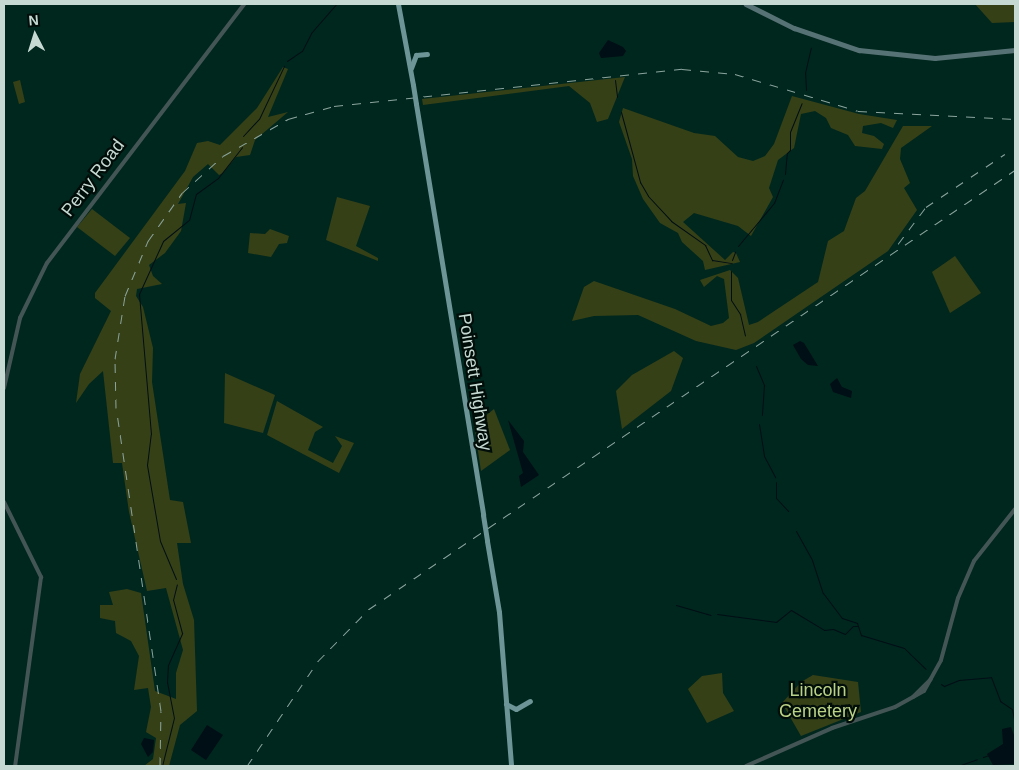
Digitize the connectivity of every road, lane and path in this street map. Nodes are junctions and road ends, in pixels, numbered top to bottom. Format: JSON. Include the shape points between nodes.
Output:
{"nodes":[{"id":1,"x":244,"y":4,"type":"edge"},
{"id":2,"x":398,"y":4,"type":"edge"},
{"id":3,"x":746,"y":4,"type":"edge"},
{"id":4,"x":1015,"y":50,"type":"edge"},
{"id":5,"x":427,"y":54,"type":"dead end"},
{"id":6,"x":410,"y":71,"type":"junction"},
{"id":7,"x":4,"y":388,"type":"edge"},
{"id":8,"x":4,"y":502,"type":"edge"},
{"id":9,"x":1015,"y":509,"type":"edge"},
{"id":10,"x":530,"y":701,"type":"dead end"},
{"id":11,"x":506,"y":704,"type":"junction"},
{"id":12,"x":16,"y":766,"type":"edge"},
{"id":13,"x":511,"y":766,"type":"edge"},
{"id":14,"x":746,"y":766,"type":"edge"}],
"edges":[{"from":1,"to":7,"type":"street","name":"Perry Road","via":[[47,263],[20,318]]},
{"from":2,"to":6,"type":"highway","name":"Poinsett Highway"},
{"from":3,"to":4,"type":"main road","via":[[799,30],[868,52],[942,58]]},
{"from":5,"to":6,"type":"highway","via":[[416,55]]},
{"from":6,"to":11,"type":"highway","name":"Poinsett Highway","bridge":true,"via":[[491,559]]},
{"from":8,"to":12,"type":"street","via":[[40,578]]},
{"from":9,"to":14,"type":"street","via":[[988,540],[970,571],[956,605],[943,654],[931,679],[913,697]]},
{"from":10,"to":11,"type":"highway","via":[[516,710]]},
{"from":11,"to":13,"type":"highway","name":"Poinsett Highway"}]}
